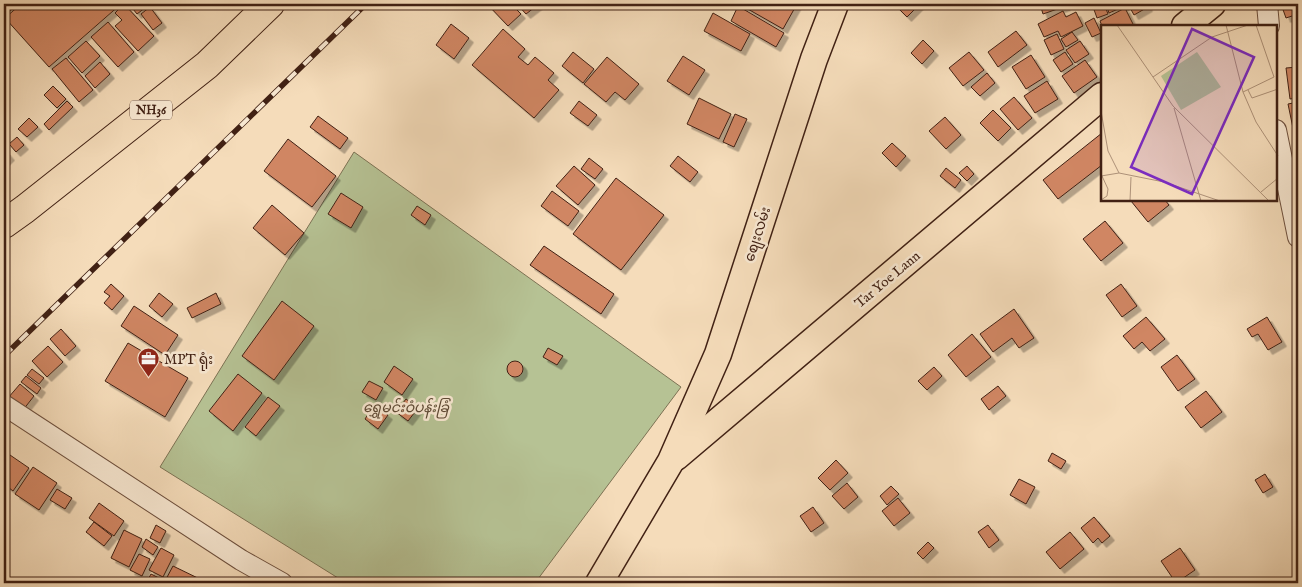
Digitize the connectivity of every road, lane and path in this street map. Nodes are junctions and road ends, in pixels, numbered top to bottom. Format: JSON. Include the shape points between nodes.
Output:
{"nodes":[{"id":1,"x":270,"y":4,"type":"edge"},
{"id":2,"x":835,"y":4,"type":"edge"},
{"id":3,"x":1212,"y":4,"type":"edge"},
{"id":4,"x":1267,"y":4,"type":"edge"},
{"id":5,"x":1186,"y":25,"type":"edge"},
{"id":6,"x":1269,"y":25,"type":"edge"},
{"id":7,"x":1101,"y":97,"type":"edge"},
{"id":8,"x":1277,"y":135,"type":"edge"},
{"id":9,"x":15,"y":217,"type":"edge"},
{"id":10,"x":1298,"y":237,"type":"edge"},
{"id":11,"x":4,"y":405,"type":"edge"},
{"id":12,"x":671,"y":461,"type":"junction"},
{"id":13,"x":282,"y":583,"type":"edge"},
{"id":14,"x":599,"y":583,"type":"edge"}],
"edges":[{"from":1,"to":9,"type":"highway","number":"NH36","via":[[207,65]]},
{"from":2,"to":12,"type":"main road","name":"စျေးလမ်း","via":[[718,354]]},
{"from":3,"to":5,"type":"main road"},
{"from":4,"to":6,"type":"street"},
{"from":7,"to":12,"type":"main road","name":"Tar Yoe Lann"},
{"from":8,"to":10,"type":"street"},
{"from":11,"to":13,"type":"street","via":[[241,560]]},
{"from":12,"to":14,"type":"main road"}]}
